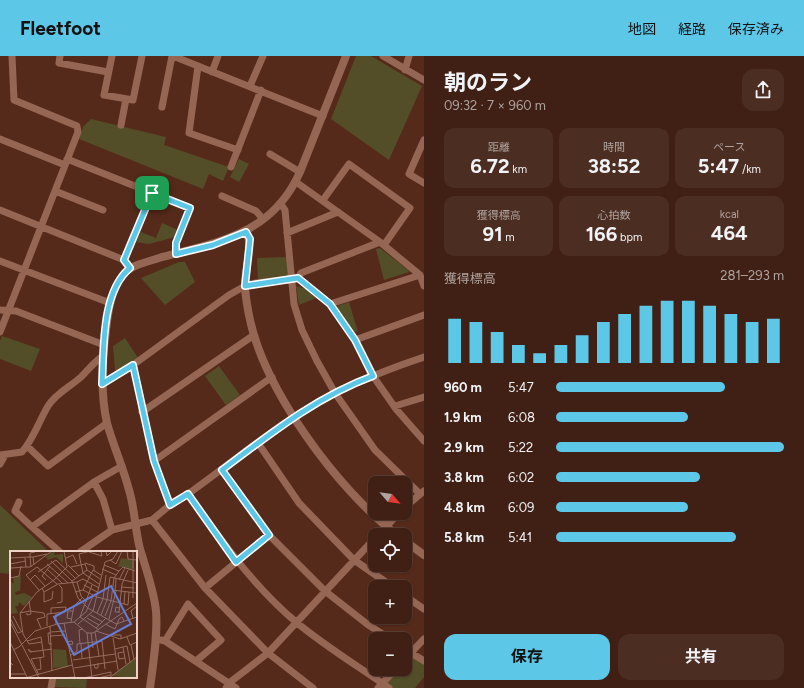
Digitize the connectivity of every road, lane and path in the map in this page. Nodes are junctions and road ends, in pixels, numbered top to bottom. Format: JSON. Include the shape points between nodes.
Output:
{"nodes":[{"id":1,"x":12,"y":56,"type":"edge"},
{"id":2,"x":60,"y":56,"type":"edge"},
{"id":3,"x":112,"y":56,"type":"edge"},
{"id":4,"x":142,"y":56,"type":"edge"},
{"id":5,"x":172,"y":56,"type":"edge"},
{"id":6,"x":218,"y":56,"type":"edge"},
{"id":7,"x":263,"y":56,"type":"edge"},
{"id":8,"x":346,"y":56,"type":"edge"},
{"id":9,"x":383,"y":56,"type":"edge"},
{"id":10,"x":409,"y":56,"type":"edge"},
{"id":11,"x":198,"y":66,"type":"junction"},
{"id":12,"x":405,"y":70,"type":"junction"},
{"id":13,"x":108,"y":72,"type":"junction"},
{"id":14,"x":212,"y":72,"type":"junction"},
{"id":15,"x":424,"y":80,"type":"edge"},
{"id":16,"x":250,"y":86,"type":"junction"},
{"id":17,"x":261,"y":90,"type":"junction"},
{"id":18,"x":126,"y":99,"type":"junction"},
{"id":19,"x":162,"y":107,"type":"dead end"},
{"id":20,"x":324,"y":116,"type":"junction"},
{"id":21,"x":121,"y":125,"type":"dead end"},
{"id":22,"x":0,"y":139,"type":"edge"},
{"id":23,"x":424,"y":140,"type":"edge"},
{"id":24,"x":238,"y":150,"type":"junction"},
{"id":25,"x":270,"y":154,"type":"dead end"},
{"id":26,"x":66,"y":162,"type":"junction"},
{"id":27,"x":231,"y":167,"type":"dead end"},
{"id":28,"x":300,"y":172,"type":"junction"},
{"id":29,"x":296,"y":182,"type":"junction"},
{"id":30,"x":424,"y":183,"type":"edge"},
{"id":31,"x":55,"y":191,"type":"junction"},
{"id":32,"x":152,"y":193,"type":"junction"},
{"id":33,"x":222,"y":196,"type":"dead end"},
{"id":34,"x":323,"y":200,"type":"junction"},
{"id":35,"x":280,"y":204,"type":"junction"},
{"id":36,"x":0,"y":210,"type":"edge"},
{"id":37,"x":103,"y":210,"type":"dead end"},
{"id":38,"x":338,"y":212,"type":"junction"},
{"id":39,"x":263,"y":219,"type":"junction"},
{"id":40,"x":41,"y":226,"type":"junction"},
{"id":41,"x":246,"y":232,"type":"junction"},
{"id":42,"x":287,"y":233,"type":"junction"},
{"id":43,"x":382,"y":243,"type":"junction"},
{"id":44,"x":176,"y":254,"type":"junction"},
{"id":45,"x":124,"y":260,"type":"junction"},
{"id":46,"x":0,"y":261,"type":"edge"},
{"id":47,"x":130,"y":268,"type":"junction"},
{"id":48,"x":24,"y":270,"type":"junction"},
{"id":49,"x":420,"y":275,"type":"junction"},
{"id":50,"x":295,"y":278,"type":"junction"},
{"id":51,"x":245,"y":286,"type":"junction"},
{"id":52,"x":424,"y":286,"type":"edge"},
{"id":53,"x":110,"y":303,"type":"junction"},
{"id":54,"x":330,"y":304,"type":"junction"},
{"id":55,"x":0,"y":310,"type":"edge"},
{"id":56,"x":8,"y":311,"type":"junction"},
{"id":57,"x":424,"y":315,"type":"edge"},
{"id":58,"x":0,"y":332,"type":"edge"},
{"id":59,"x":254,"y":335,"type":"junction"},
{"id":60,"x":355,"y":340,"type":"junction"},
{"id":61,"x":104,"y":345,"type":"junction"},
{"id":62,"x":103,"y":356,"type":"junction"},
{"id":63,"x":424,"y":357,"type":"edge"},
{"id":64,"x":133,"y":365,"type":"junction"},
{"id":65,"x":373,"y":376,"type":"junction"},
{"id":66,"x":272,"y":377,"type":"junction"},
{"id":67,"x":102,"y":384,"type":"junction"},
{"id":68,"x":335,"y":393,"type":"junction"},
{"id":69,"x":424,"y":398,"type":"edge"},
{"id":70,"x":395,"y":406,"type":"junction"},
{"id":71,"x":142,"y":412,"type":"junction"},
{"id":72,"x":294,"y":417,"type":"junction"},
{"id":73,"x":107,"y":423,"type":"junction"},
{"id":74,"x":423,"y":438,"type":"edge"},
{"id":75,"x":258,"y":443,"type":"junction"},
{"id":76,"x":28,"y":446,"type":"junction"},
{"id":77,"x":2,"y":455,"type":"edge"},
{"id":78,"x":154,"y":461,"type":"junction"},
{"id":79,"x":0,"y":464,"type":"edge"},
{"id":80,"x":122,"y":466,"type":"junction"},
{"id":81,"x":222,"y":470,"type":"junction"},
{"id":82,"x":94,"y":482,"type":"junction"},
{"id":83,"x":422,"y":492,"type":"edge"},
{"id":84,"x":188,"y":494,"type":"junction"},
{"id":85,"x":412,"y":501,"type":"edge"},
{"id":86,"x":19,"y":502,"type":"dead end"},
{"id":87,"x":170,"y":505,"type":"junction"},
{"id":88,"x":152,"y":520,"type":"junction"},
{"id":89,"x":392,"y":520,"type":"edge"},
{"id":90,"x":135,"y":526,"type":"junction"},
{"id":91,"x":386,"y":526,"type":"junction"},
{"id":92,"x":32,"y":527,"type":"junction"},
{"id":93,"x":388,"y":528,"type":"edge"},
{"id":94,"x":112,"y":530,"type":"junction"},
{"id":95,"x":269,"y":535,"type":"junction"},
{"id":96,"x":368,"y":545,"type":"edge"},
{"id":97,"x":412,"y":546,"type":"edge"},
{"id":98,"x":59,"y":551,"type":"edge"},
{"id":99,"x":81,"y":551,"type":"edge"},
{"id":100,"x":423,"y":553,"type":"edge"},
{"id":101,"x":354,"y":560,"type":"junction"},
{"id":102,"x":236,"y":562,"type":"junction"},
{"id":103,"x":383,"y":580,"type":"edge"},
{"id":104,"x":205,"y":588,"type":"junction"},
{"id":105,"x":325,"y":591,"type":"junction"},
{"id":106,"x":412,"y":601,"type":"edge"},
{"id":107,"x":424,"y":609,"type":"edge"},
{"id":108,"x":296,"y":622,"type":"junction"},
{"id":109,"x":379,"y":632,"type":"edge"},
{"id":110,"x":424,"y":639,"type":"edge"},
{"id":111,"x":155,"y":640,"type":"junction"},
{"id":112,"x":165,"y":641,"type":"junction"},
{"id":113,"x":412,"y":647,"type":"edge"},
{"id":114,"x":268,"y":653,"type":"junction"},
{"id":115,"x":412,"y":653,"type":"edge"},
{"id":116,"x":196,"y":662,"type":"junction"},
{"id":117,"x":424,"y":662,"type":"edge"},
{"id":118,"x":389,"y":676,"type":"edge"},
{"id":119,"x":52,"y":678,"type":"edge"},
{"id":120,"x":227,"y":686,"type":"edge"},
{"id":121,"x":380,"y":686,"type":"edge"},
{"id":122,"x":51,"y":688,"type":"edge"},
{"id":123,"x":150,"y":688,"type":"edge"},
{"id":124,"x":236,"y":688,"type":"edge"},
{"id":125,"x":313,"y":688,"type":"edge"},
{"id":126,"x":389,"y":688,"type":"edge"}],
"edges":[{"from":1,"to":26,"type":"street","via":[[14,100],[77,126],[78,132]]},
{"from":2,"to":13,"type":"street","via":[[59,62]]},
{"from":3,"to":13,"type":"street"},
{"from":4,"to":18,"type":"street","via":[[133,100]]},
{"from":5,"to":11,"type":"street"},
{"from":5,"to":19,"type":"street"},
{"from":6,"to":14,"type":"street"},
{"from":7,"to":16,"type":"street"},
{"from":8,"to":20,"type":"street"},
{"from":9,"to":12,"type":"street"},
{"from":10,"to":12,"type":"street"},
{"from":11,"to":14,"type":"street"},
{"from":11,"to":24,"type":"street","via":[[189,133]]},
{"from":12,"to":15,"type":"street"},
{"from":13,"to":18,"type":"street","via":[[104,95]]},
{"from":14,"to":16,"type":"street"},
{"from":16,"to":17,"type":"street"},
{"from":17,"to":20,"type":"street"},
{"from":17,"to":24,"type":"street"},
{"from":18,"to":21,"type":"street"},
{"from":20,"to":28,"type":"street"},
{"from":22,"to":26,"type":"street"},
{"from":23,"to":30,"type":"street","via":[[409,174]]},
{"from":24,"to":27,"type":"street"},
{"from":25,"to":28,"type":"street"},
{"from":26,"to":31,"type":"street"},
{"from":26,"to":32,"type":"street"},
{"from":28,"to":29,"type":"street"},
{"from":29,"to":34,"type":"street"},
{"from":29,"to":35,"type":"street"},
{"from":31,"to":37,"type":"street"},
{"from":31,"to":40,"type":"street"},
{"from":32,"to":44,"type":"street","via":[[190,208],[176,243]]},
{"from":32,"to":45,"type":"street"},
{"from":33,"to":39,"type":"street","via":[[255,208]]},
{"from":34,"to":38,"type":"street"},
{"from":34,"to":43,"type":"street","via":[[349,164],[410,208]]},
{"from":35,"to":39,"type":"street"},
{"from":35,"to":42,"type":"street","via":[[285,210]]},
{"from":36,"to":40,"type":"street"},
{"from":38,"to":42,"type":"street"},
{"from":38,"to":43,"type":"street"},
{"from":39,"to":41,"type":"street"},
{"from":40,"to":45,"type":"street"},
{"from":40,"to":48,"type":"street"},
{"from":41,"to":44,"type":"street","via":[[213,245]]},
{"from":41,"to":51,"type":"street","via":[[250,239]]},
{"from":42,"to":50,"type":"street"},
{"from":43,"to":49,"type":"street"},
{"from":43,"to":50,"type":"street","via":[[301,273]]},
{"from":44,"to":47,"type":"street"},
{"from":45,"to":47,"type":"street"},
{"from":46,"to":48,"type":"street"},
{"from":47,"to":53,"type":"street","via":[[120,280]]},
{"from":48,"to":53,"type":"street"},
{"from":48,"to":56,"type":"street"},
{"from":49,"to":52,"type":"street"},
{"from":49,"to":54,"type":"street"},
{"from":50,"to":51,"type":"street"},
{"from":50,"to":54,"type":"street"},
{"from":50,"to":68,"type":"street","via":[[294,304],[302,330]]},
{"from":51,"to":59,"type":"street"},
{"from":51,"to":64,"type":"street"},
{"from":53,"to":61,"type":"street"},
{"from":54,"to":60,"type":"street"},
{"from":55,"to":56,"type":"street"},
{"from":56,"to":58,"type":"street"},
{"from":56,"to":61,"type":"street","via":[[16,310]]},
{"from":57,"to":60,"type":"street"},
{"from":59,"to":66,"type":"street"},
{"from":59,"to":71,"type":"street"},
{"from":60,"to":65,"type":"street"},
{"from":61,"to":62,"type":"street"},
{"from":62,"to":67,"type":"street"},
{"from":62,"to":76,"type":"street","via":[[54,398]]},
{"from":63,"to":65,"type":"street","via":[[388,368]]},
{"from":64,"to":67,"type":"street"},
{"from":64,"to":71,"type":"street"},
{"from":65,"to":68,"type":"street"},
{"from":65,"to":70,"type":"street"},
{"from":66,"to":72,"type":"street"},
{"from":66,"to":78,"type":"street"},
{"from":67,"to":73,"type":"street"},
{"from":68,"to":72,"type":"street"},
{"from":68,"to":83,"type":"street","via":[[375,450]]},
{"from":69,"to":70,"type":"street"},
{"from":70,"to":74,"type":"street"},
{"from":71,"to":78,"type":"street"},
{"from":72,"to":75,"type":"street"},
{"from":72,"to":91,"type":"street","via":[[350,492]]},
{"from":73,"to":76,"type":"street","via":[[48,466]]},
{"from":73,"to":80,"type":"street"},
{"from":75,"to":81,"type":"street"},
{"from":75,"to":101,"type":"street","via":[[299,503]]},
{"from":76,"to":77,"type":"street","via":[[22,452]]},
{"from":77,"to":79,"type":"street"},
{"from":78,"to":87,"type":"street"},
{"from":80,"to":82,"type":"street"},
{"from":80,"to":90,"type":"street","via":[[130,492]]},
{"from":81,"to":84,"type":"street"},
{"from":81,"to":95,"type":"street"},
{"from":82,"to":92,"type":"street"},
{"from":82,"to":94,"type":"street","via":[[103,499]]},
{"from":83,"to":85,"type":"street"},
{"from":84,"to":87,"type":"street"},
{"from":84,"to":102,"type":"street"},
{"from":86,"to":92,"type":"street","via":[[15,511]]},
{"from":87,"to":88,"type":"street"},
{"from":88,"to":90,"type":"street"},
{"from":88,"to":104,"type":"street"},
{"from":89,"to":91,"type":"street"},
{"from":90,"to":94,"type":"street"},
{"from":90,"to":111,"type":"street","via":[[156,612]]},
{"from":91,"to":93,"type":"street"},
{"from":92,"to":98,"type":"street"},
{"from":94,"to":99,"type":"street"},
{"from":95,"to":102,"type":"street"},
{"from":95,"to":105,"type":"street"},
{"from":96,"to":101,"type":"street"},
{"from":97,"to":100,"type":"street"},
{"from":101,"to":103,"type":"street"},
{"from":101,"to":105,"type":"street"},
{"from":102,"to":104,"type":"street"},
{"from":102,"to":108,"type":"street"},
{"from":104,"to":114,"type":"street"},
{"from":105,"to":108,"type":"street"},
{"from":105,"to":109,"type":"street"},
{"from":106,"to":107,"type":"street"},
{"from":108,"to":114,"type":"street"},
{"from":108,"to":121,"type":"street"},
{"from":110,"to":113,"type":"street"},
{"from":111,"to":112,"type":"street"},
{"from":111,"to":123,"type":"street"},
{"from":112,"to":116,"type":"street"},
{"from":112,"to":116,"type":"street","via":[[188,604],[221,640]]},
{"from":114,"to":120,"type":"street"},
{"from":114,"to":125,"type":"street"},
{"from":115,"to":117,"type":"street"},
{"from":116,"to":120,"type":"street"},
{"from":118,"to":121,"type":"street"},
{"from":119,"to":122,"type":"street"},
{"from":120,"to":124,"type":"street"},
{"from":121,"to":126,"type":"street"}]}
